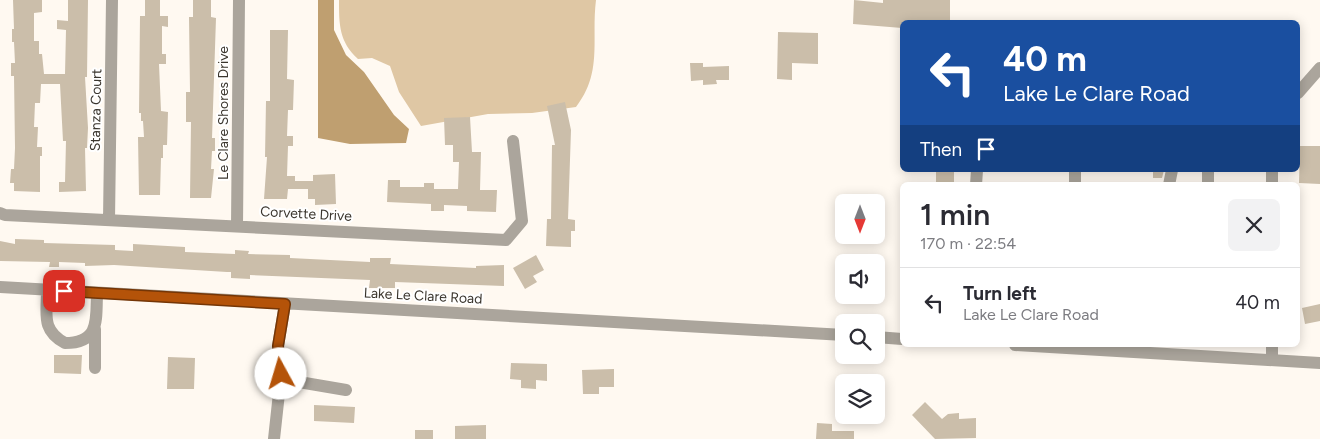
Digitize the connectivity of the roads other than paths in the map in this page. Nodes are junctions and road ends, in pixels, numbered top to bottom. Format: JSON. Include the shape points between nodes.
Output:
{"nodes":[{"id":1,"x":112,"y":0,"type":"edge"},
{"id":2,"x":239,"y":0,"type":"edge"},
{"id":3,"x":1320,"y":68,"type":"edge"},
{"id":4,"x":1300,"y":91,"type":"edge"},
{"id":5,"x":513,"y":141,"type":"dead end"},
{"id":6,"x":0,"y":213,"type":"edge"},
{"id":7,"x":109,"y":220,"type":"junction"},
{"id":8,"x":237,"y":226,"type":"junction"},
{"id":9,"x":0,"y":288,"type":"edge"},
{"id":10,"x":47,"y":290,"type":"junction"},
{"id":11,"x":97,"y":293,"type":"junction"},
{"id":12,"x":285,"y":304,"type":"junction"},
{"id":13,"x":95,"y":329,"type":"junction"},
{"id":14,"x":835,"y":335,"type":"edge"},
{"id":15,"x":885,"y":338,"type":"edge"},
{"id":16,"x":900,"y":339,"type":"edge"},
{"id":17,"x":1076,"y":347,"type":"edge"},
{"id":18,"x":1272,"y":347,"type":"edge"},
{"id":19,"x":1193,"y":350,"type":"edge"},
{"id":20,"x":1207,"y":350,"type":"edge"},
{"id":21,"x":1272,"y":360,"type":"junction"},
{"id":22,"x":1320,"y":363,"type":"edge"},
{"id":23,"x":95,"y":368,"type":"dead end"},
{"id":24,"x":281,"y":374,"type":"junction"},
{"id":25,"x":346,"y":390,"type":"dead end"},
{"id":26,"x":274,"y":439,"type":"edge"}],
"edges":[{"from":1,"to":7,"type":"street","name":"Stanza Court"},
{"from":2,"to":8,"type":"street","name":"Le Clare Shores Drive"},
{"from":3,"to":4,"type":"street"},
{"from":5,"to":8,"type":"street","name":"Corvette Drive","via":[[522,221],[506,240]]},
{"from":6,"to":7,"type":"street","name":"Corvette Drive"},
{"from":7,"to":8,"type":"street","name":"Corvette Drive"},
{"from":9,"to":10,"type":"street","name":"Lake Le Clare Road"},
{"from":10,"to":11,"type":"street","name":"Lake Le Clare Road"},
{"from":10,"to":13,"type":"street","via":[[48,326],[58,339],[65,343],[80,342]]},
{"from":11,"to":12,"type":"street","name":"Lake Le Clare Road"},
{"from":11,"to":13,"type":"street"},
{"from":12,"to":14,"type":"street","name":"Lake Le Clare Road"},
{"from":12,"to":24,"type":"street","via":[[278,346]]},
{"from":13,"to":23,"type":"street"},
{"from":15,"to":16,"type":"street"},
{"from":17,"to":19,"type":"street"},
{"from":18,"to":21,"type":"street"},
{"from":19,"to":20,"type":"street"},
{"from":20,"to":21,"type":"street"},
{"from":21,"to":22,"type":"street"},
{"from":24,"to":25,"type":"street","via":[[299,382]]},
{"from":24,"to":26,"type":"street"}]}
